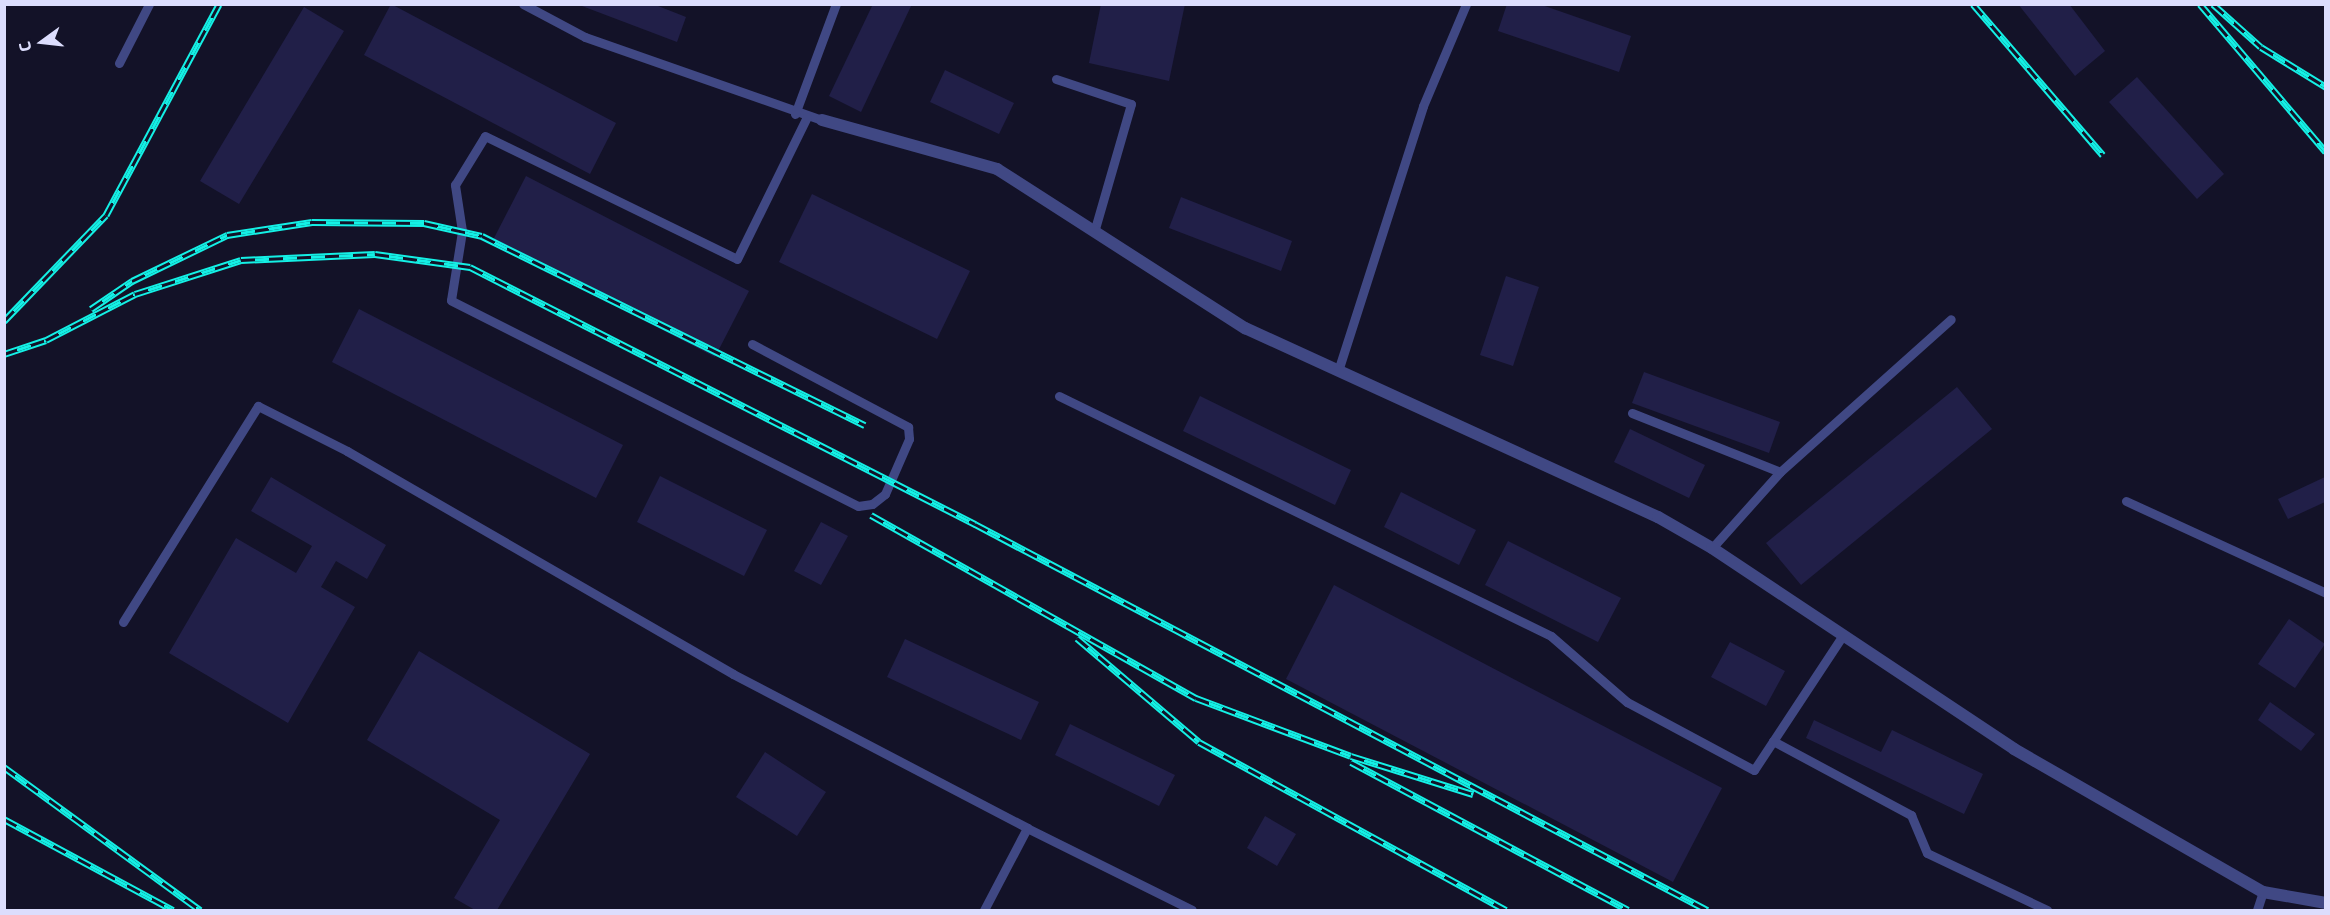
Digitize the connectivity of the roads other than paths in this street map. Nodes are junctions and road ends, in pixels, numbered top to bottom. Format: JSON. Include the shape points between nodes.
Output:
{"nodes":[{"id":1,"x":149,"y":4,"type":"edge"},
{"id":2,"x":523,"y":4,"type":"edge"},
{"id":3,"x":836,"y":4,"type":"edge"},
{"id":4,"x":1466,"y":4,"type":"edge"},
{"id":5,"x":119,"y":63,"type":"dead end"},
{"id":6,"x":1056,"y":79,"type":"dead end"},
{"id":7,"x":795,"y":114,"type":"junction"},
{"id":8,"x":807,"y":117,"type":"junction"},
{"id":9,"x":822,"y":120,"type":"joint"},
{"id":10,"x":1094,"y":232,"type":"junction"},
{"id":11,"x":1951,"y":319,"type":"dead end"},
{"id":12,"x":752,"y":344,"type":"dead end"},
{"id":13,"x":1338,"y":371,"type":"junction"},
{"id":14,"x":1059,"y":396,"type":"dead end"},
{"id":15,"x":1632,"y":413,"type":"dead end"},
{"id":16,"x":1780,"y":472,"type":"junction"},
{"id":17,"x":2126,"y":501,"type":"dead end"},
{"id":18,"x":1712,"y":548,"type":"junction"},
{"id":19,"x":2325,"y":593,"type":"edge"},
{"id":20,"x":123,"y":622,"type":"dead end"},
{"id":21,"x":1842,"y":635,"type":"junction"},
{"id":22,"x":1773,"y":741,"type":"junction"},
{"id":23,"x":1027,"y":828,"type":"junction"},
{"id":24,"x":2264,"y":892,"type":"junction"},
{"id":25,"x":2325,"y":903,"type":"edge"},
{"id":26,"x":984,"y":910,"type":"edge"},
{"id":27,"x":1192,"y":910,"type":"edge"},
{"id":28,"x":2047,"y":910,"type":"edge"},
{"id":29,"x":2257,"y":910,"type":"edge"}],
"edges":[{"from":1,"to":5,"type":"lane"},
{"from":2,"to":7,"type":"lane","via":[[585,37]]},
{"from":3,"to":7,"type":"lane"},
{"from":4,"to":13,"type":"lane","via":[[1423,106]]},
{"from":6,"to":10,"type":"lane","via":[[1131,104]]},
{"from":7,"to":8,"type":"lane"},
{"from":8,"to":9,"type":"lane"},
{"from":8,"to":12,"type":"lane","via":[[736,259],[485,136],[455,185],[462,231],[452,300],[858,506],[872,504],[885,494],[909,439],[908,427]]},
{"from":9,"to":10,"type":"street","via":[[997,169]]},
{"from":10,"to":13,"type":"street","via":[[1245,328]]},
{"from":11,"to":16,"type":"lane"},
{"from":13,"to":18,"type":"street","via":[[1658,518]]},
{"from":14,"to":22,"type":"lane","via":[[1551,636],[1627,702],[1754,770]]},
{"from":15,"to":16,"type":"lane"},
{"from":16,"to":18,"type":"lane"},
{"from":17,"to":19,"type":"lane"},
{"from":18,"to":21,"type":"street"},
{"from":20,"to":23,"type":"lane","via":[[258,406],[347,451],[733,674]]},
{"from":21,"to":22,"type":"lane"},
{"from":21,"to":24,"type":"street","via":[[2014,749]]},
{"from":22,"to":28,"type":"lane","via":[[1911,814],[1927,853]]},
{"from":23,"to":26,"type":"lane"},
{"from":23,"to":27,"type":"lane"},
{"from":24,"to":25,"type":"street"},
{"from":24,"to":29,"type":"lane"}]}
